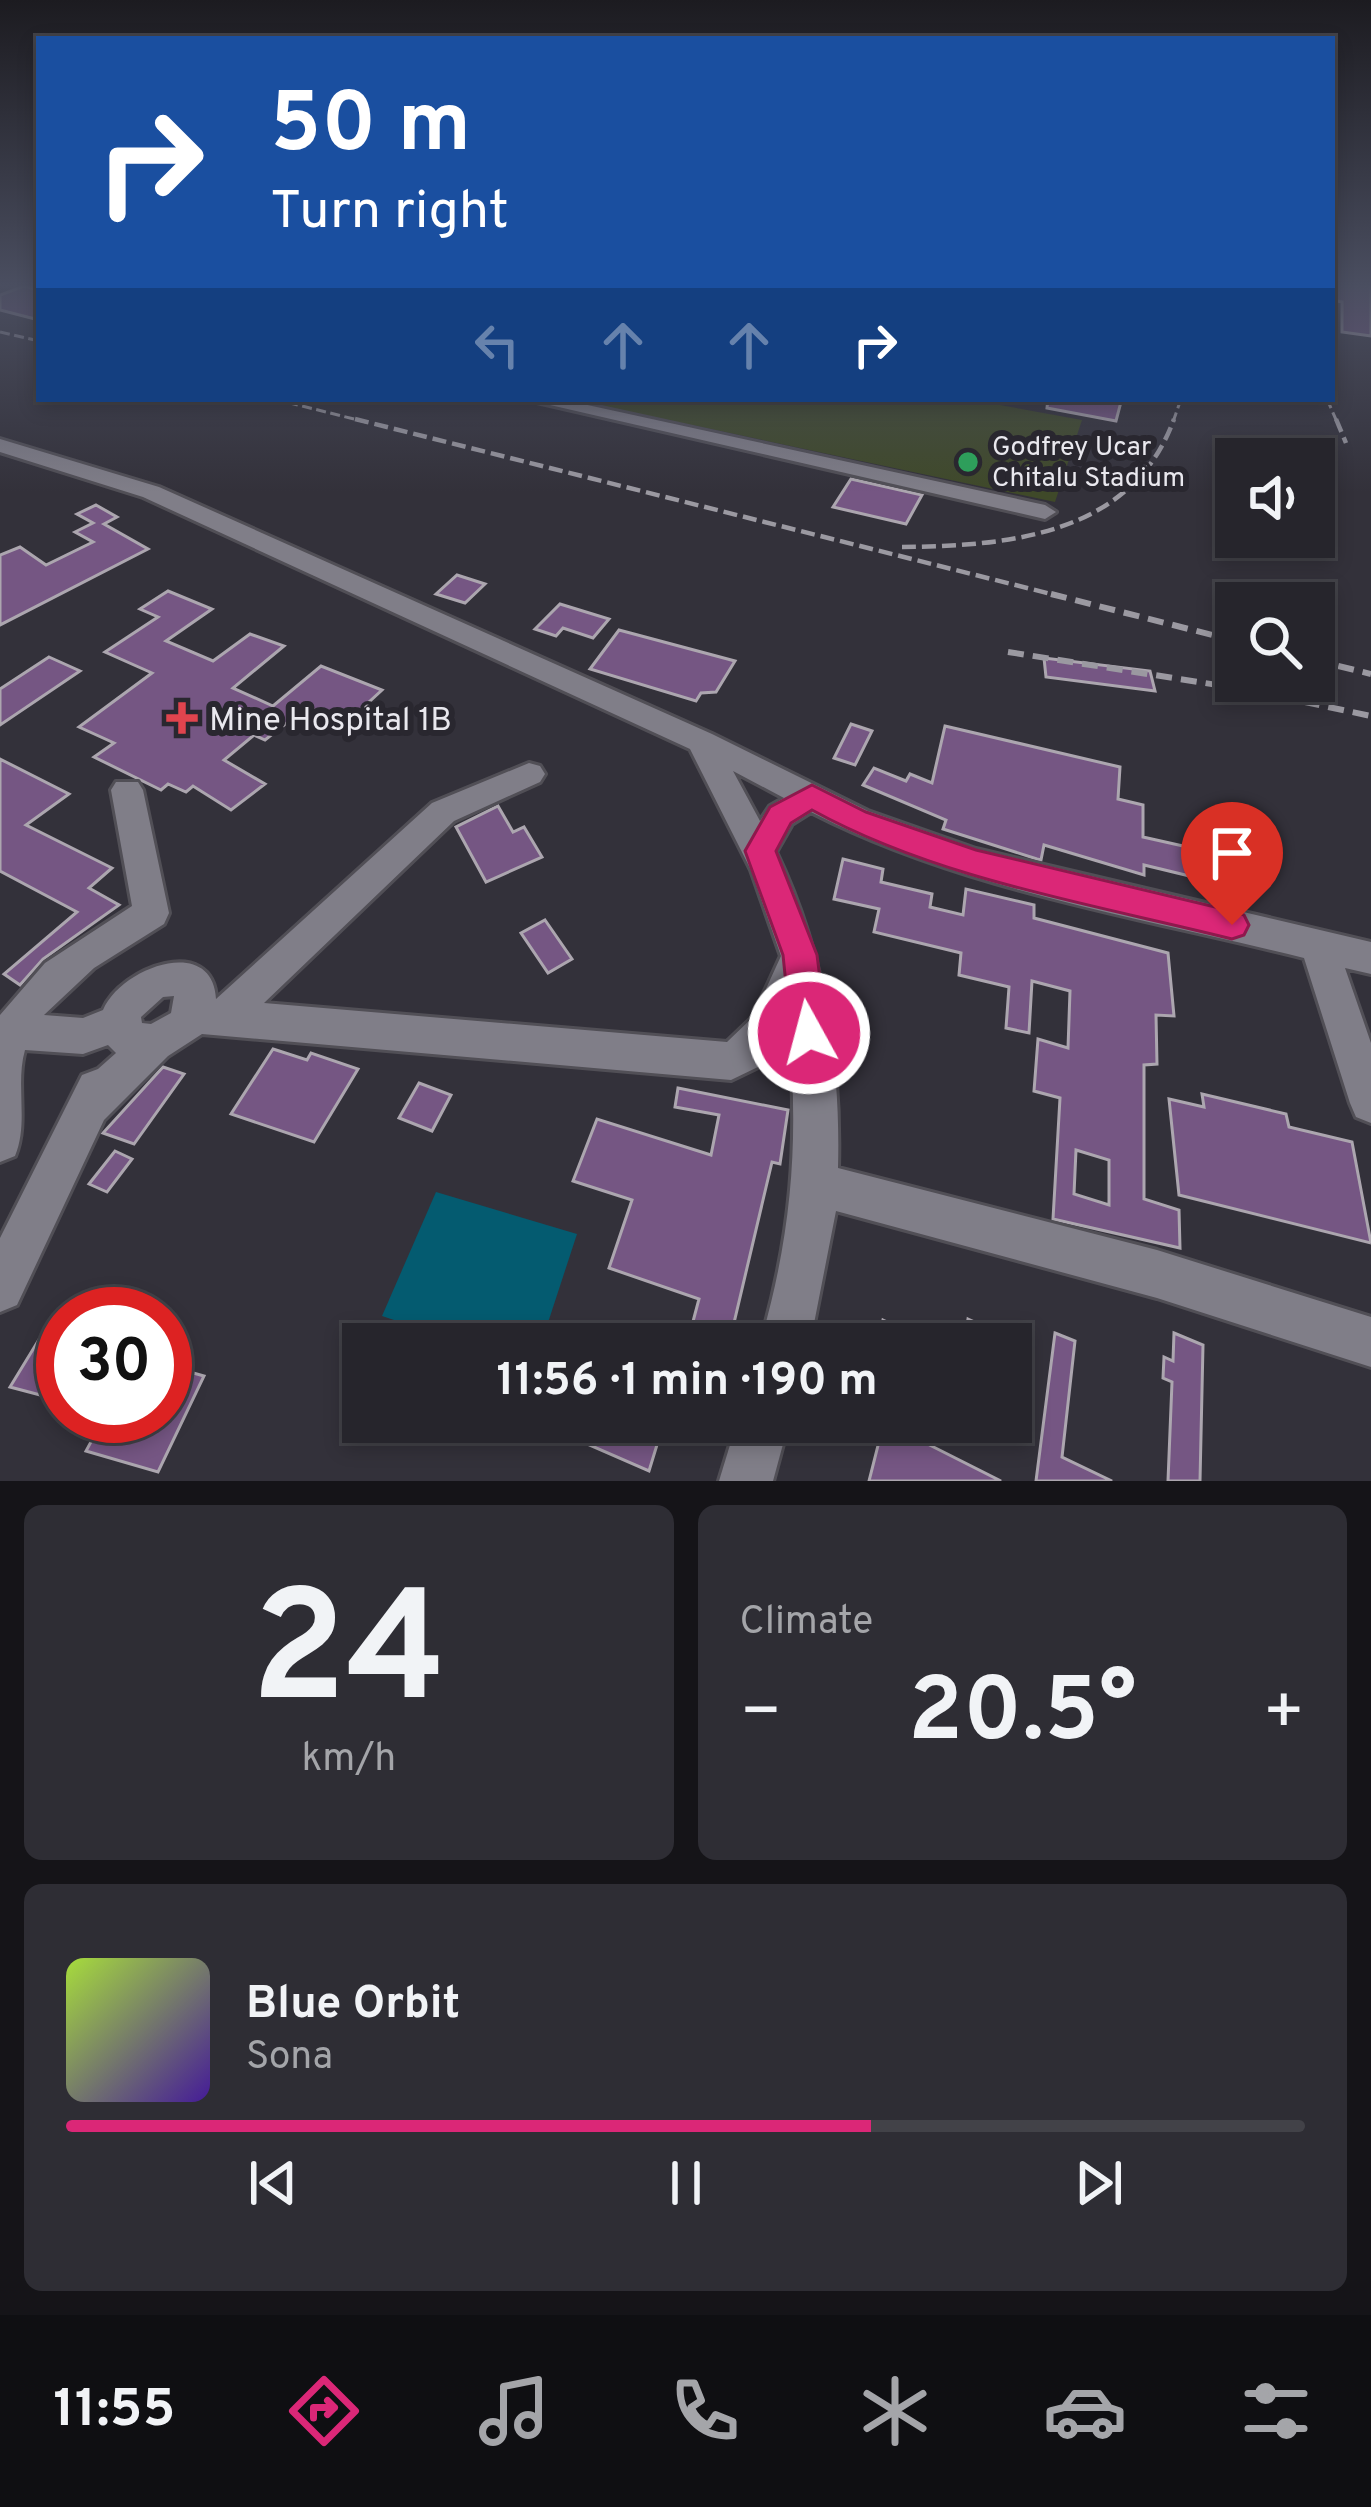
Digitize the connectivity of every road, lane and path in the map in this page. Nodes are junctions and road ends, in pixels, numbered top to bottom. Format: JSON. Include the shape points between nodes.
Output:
{"nodes":[{"id":1,"x":548,"y":402,"type":"edge"},
{"id":2,"x":0,"y":445,"type":"edge"},
{"id":3,"x":1046,"y":512,"type":"dead end"},
{"id":4,"x":701,"y":742,"type":"junction"},
{"id":5,"x":529,"y":774,"type":"dead end"},
{"id":6,"x":127,"y":790,"type":"dead end"},
{"id":7,"x":812,"y":796,"type":"junction"},
{"id":8,"x":760,"y":851,"type":"junction"},
{"id":9,"x":1319,"y":946,"type":"junction"},
{"id":10,"x":800,"y":955,"type":"junction"},
{"id":11,"x":1371,"y":958,"type":"edge"},
{"id":12,"x":208,"y":1017,"type":"junction"},
{"id":13,"x":13,"y":1031,"type":"junction"},
{"id":14,"x":132,"y":1032,"type":"junction"},
{"id":15,"x":1371,"y":1103,"type":"edge"},
{"id":16,"x":0,"y":1141,"type":"edge"},
{"id":17,"x":820,"y":1185,"type":"junction"},
{"id":18,"x":0,"y":1288,"type":"edge"},
{"id":19,"x":791,"y":1323,"type":"edge"},
{"id":20,"x":1371,"y":1342,"type":"edge"},
{"id":21,"x":757,"y":1443,"type":"edge"},
{"id":22,"x":746,"y":1481,"type":"edge"}],
"edges":[{"from":1,"to":3,"type":"street"},
{"from":2,"to":4,"type":"street","via":[[151,492]]},
{"from":4,"to":7,"type":"street"},
{"from":4,"to":8,"type":"street"},
{"from":5,"to":12,"type":"street","via":[[443,812]]},
{"from":6,"to":13,"type":"street","via":[[151,913],[88,948]]},
{"from":7,"to":8,"type":"street","via":[[781,815]]},
{"from":7,"to":9,"type":"street","via":[[974,862]]},
{"from":8,"to":10,"type":"street"},
{"from":9,"to":11,"type":"street"},
{"from":9,"to":15,"type":"street"},
{"from":10,"to":12,"type":"street","via":[[773,1023],[754,1050],[731,1061]]},
{"from":10,"to":17,"type":"street"},
{"from":12,"to":14,"type":"street","via":[[177,1033]]},
{"from":12,"to":14,"type":"street","via":[[192,985],[169,978],[140,989]]},
{"from":13,"to":14,"type":"street"},
{"from":13,"to":16,"type":"street","via":[[0,1066]]},
{"from":14,"to":18,"type":"street"},
{"from":17,"to":19,"type":"street"},
{"from":17,"to":20,"type":"street","via":[[1157,1274]]},
{"from":21,"to":22,"type":"street"}]}
